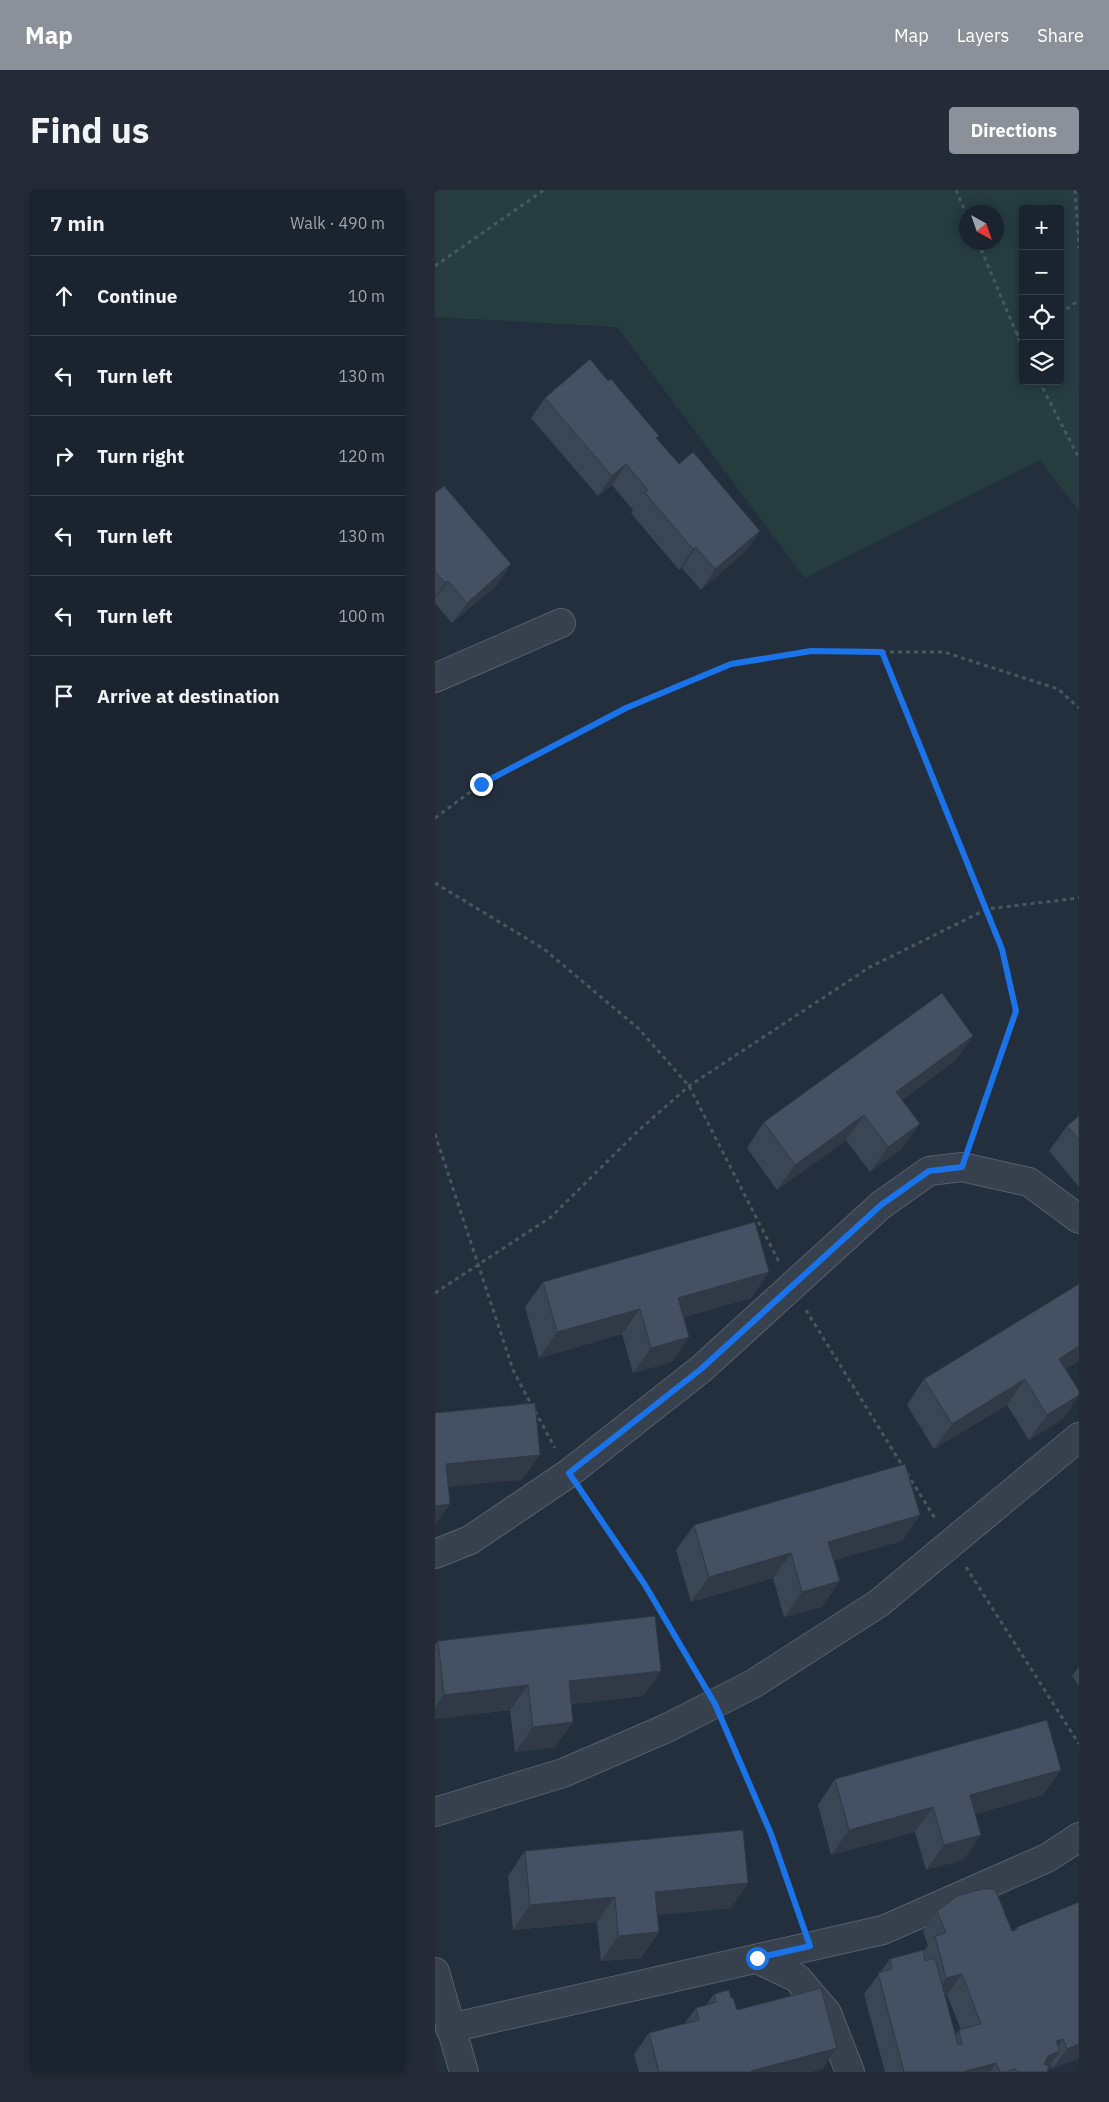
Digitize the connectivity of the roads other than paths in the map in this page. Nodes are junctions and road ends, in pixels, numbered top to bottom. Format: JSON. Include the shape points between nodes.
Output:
{"nodes":[{"id":1,"x":561,"y":623,"type":"dead end"},
{"id":2,"x":435,"y":678,"type":"edge"},
{"id":3,"x":1079,"y":1219,"type":"edge"},
{"id":4,"x":1079,"y":1437,"type":"edge"},
{"id":5,"x":435,"y":1554,"type":"edge"},
{"id":6,"x":435,"y":1812,"type":"edge"},
{"id":7,"x":1079,"y":1837,"type":"edge"},
{"id":8,"x":757,"y":1958,"type":"junction"},
{"id":9,"x":435,"y":1972,"type":"edge"},
{"id":10,"x":450,"y":2028,"type":"junction"},
{"id":11,"x":464,"y":2072,"type":"edge"},
{"id":12,"x":850,"y":2072,"type":"edge"}],
"edges":[{"from":1,"to":2,"type":"lane"},
{"from":3,"to":5,"type":"lane","via":[[1029,1182],[962,1167],[929,1171],[881,1205],[701,1369],[569,1473],[470,1540]]},
{"from":4,"to":6,"type":"lane","via":[[879,1603],[753,1684],[658,1732],[563,1773]]},
{"from":7,"to":8,"type":"lane","via":[[1047,1858],[883,1930]]},
{"from":8,"to":10,"type":"lane"},
{"from":8,"to":12,"type":"lane","via":[[797,1978],[827,2013]]},
{"from":9,"to":10,"type":"lane"},
{"from":10,"to":11,"type":"lane"}]}
